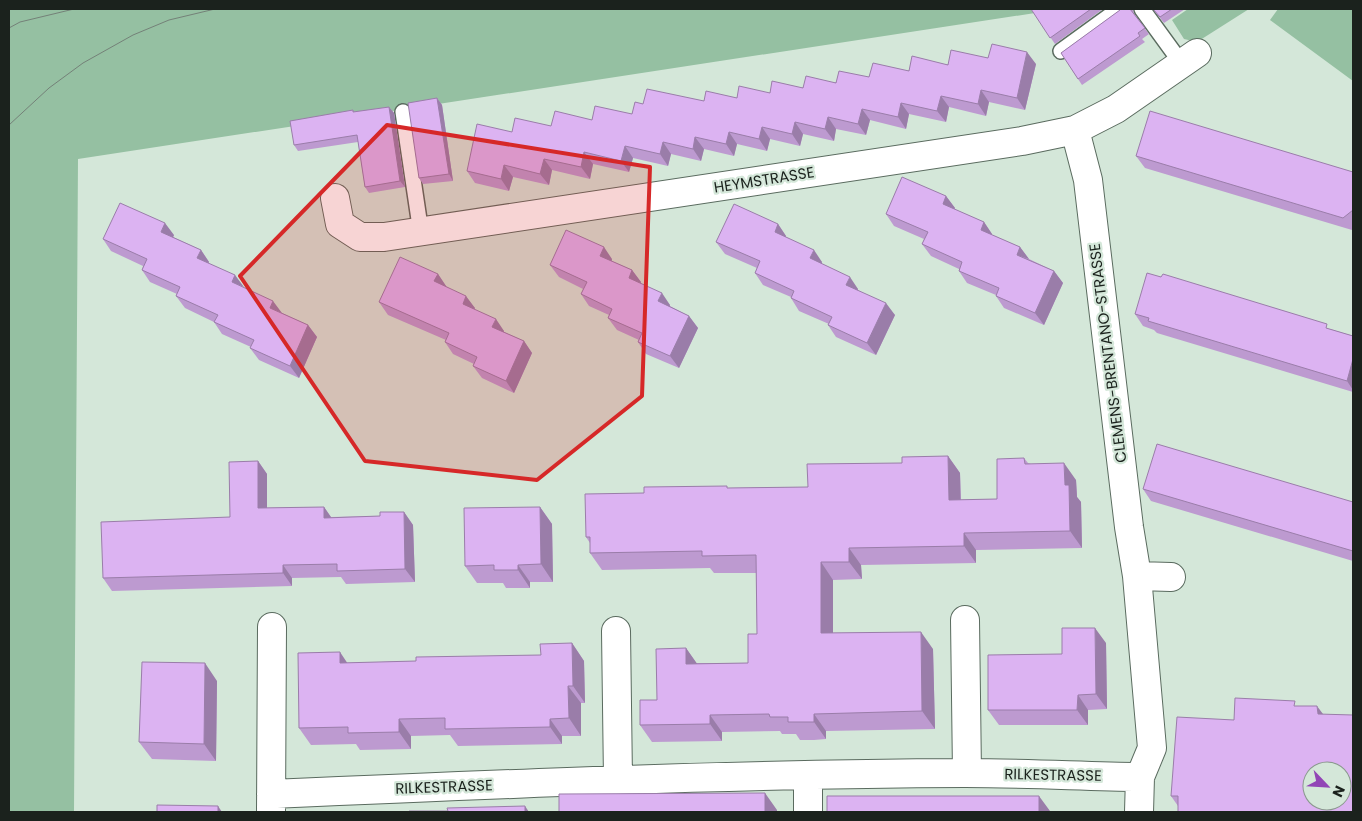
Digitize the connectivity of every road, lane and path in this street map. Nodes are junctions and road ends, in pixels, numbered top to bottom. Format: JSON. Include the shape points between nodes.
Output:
{"nodes":[{"id":1,"x":1119,"y":9,"type":"edge"},
{"id":2,"x":1142,"y":9,"type":"edge"},
{"id":3,"x":1060,"y":51,"type":"edge"},
{"id":4,"x":1189,"y":58,"type":"joint"},
{"id":5,"x":403,"y":112,"type":"dead end"},
{"id":6,"x":1075,"y":130,"type":"junction"},
{"id":7,"x":335,"y":198,"type":"dead end"},
{"id":8,"x":421,"y":233,"type":"junction"},
{"id":9,"x":1137,"y":576,"type":"junction"},
{"id":10,"x":1171,"y":577,"type":"dead end"},
{"id":11,"x":965,"y":620,"type":"dead end"},
{"id":12,"x":272,"y":627,"type":"dead end"},
{"id":13,"x":616,"y":631,"type":"dead end"},
{"id":14,"x":967,"y":774,"type":"junction"},
{"id":15,"x":808,"y":775,"type":"junction"},
{"id":16,"x":1140,"y":777,"type":"junction"},
{"id":17,"x":618,"y":779,"type":"junction"},
{"id":18,"x":271,"y":803,"type":"edge"},
{"id":19,"x":808,"y":812,"type":"edge"},
{"id":20,"x":1139,"y":812,"type":"edge"}],
"edges":[{"from":1,"to":3,"type":"lane"},
{"from":2,"to":4,"type":"lane"},
{"from":4,"to":6,"type":"street","name":"HEYMSTRASSE","via":[[1116,109]]},
{"from":5,"to":8,"type":"lane"},
{"from":6,"to":8,"type":"street","name":"HEYMSTRASSE","via":[[1022,141]]},
{"from":6,"to":9,"type":"street","name":"CLEMENS-BRENTANO-STRASSE","via":[[1088,180]]},
{"from":7,"to":8,"type":"street","name":"HEYMSTRASSE","via":[[340,224],[360,236]]},
{"from":9,"to":10,"type":"street"},
{"from":9,"to":16,"type":"street","name":"CLEMENS-BRENTANO-STRASSE","via":[[1152,748]]},
{"from":11,"to":14,"type":"street"},
{"from":12,"to":18,"type":"street"},
{"from":13,"to":17,"type":"street"},
{"from":14,"to":15,"type":"street","name":"RILKESTRASSE"},
{"from":14,"to":16,"type":"street","name":"RILKESTRASSE"},
{"from":15,"to":17,"type":"street","name":"RILKESTRASSE"},
{"from":15,"to":19,"type":"street"},
{"from":16,"to":20,"type":"street","name":"CLEMENS-BRENTANO-STRASSE"},
{"from":17,"to":18,"type":"street","name":"RILKESTRASSE"}]}
